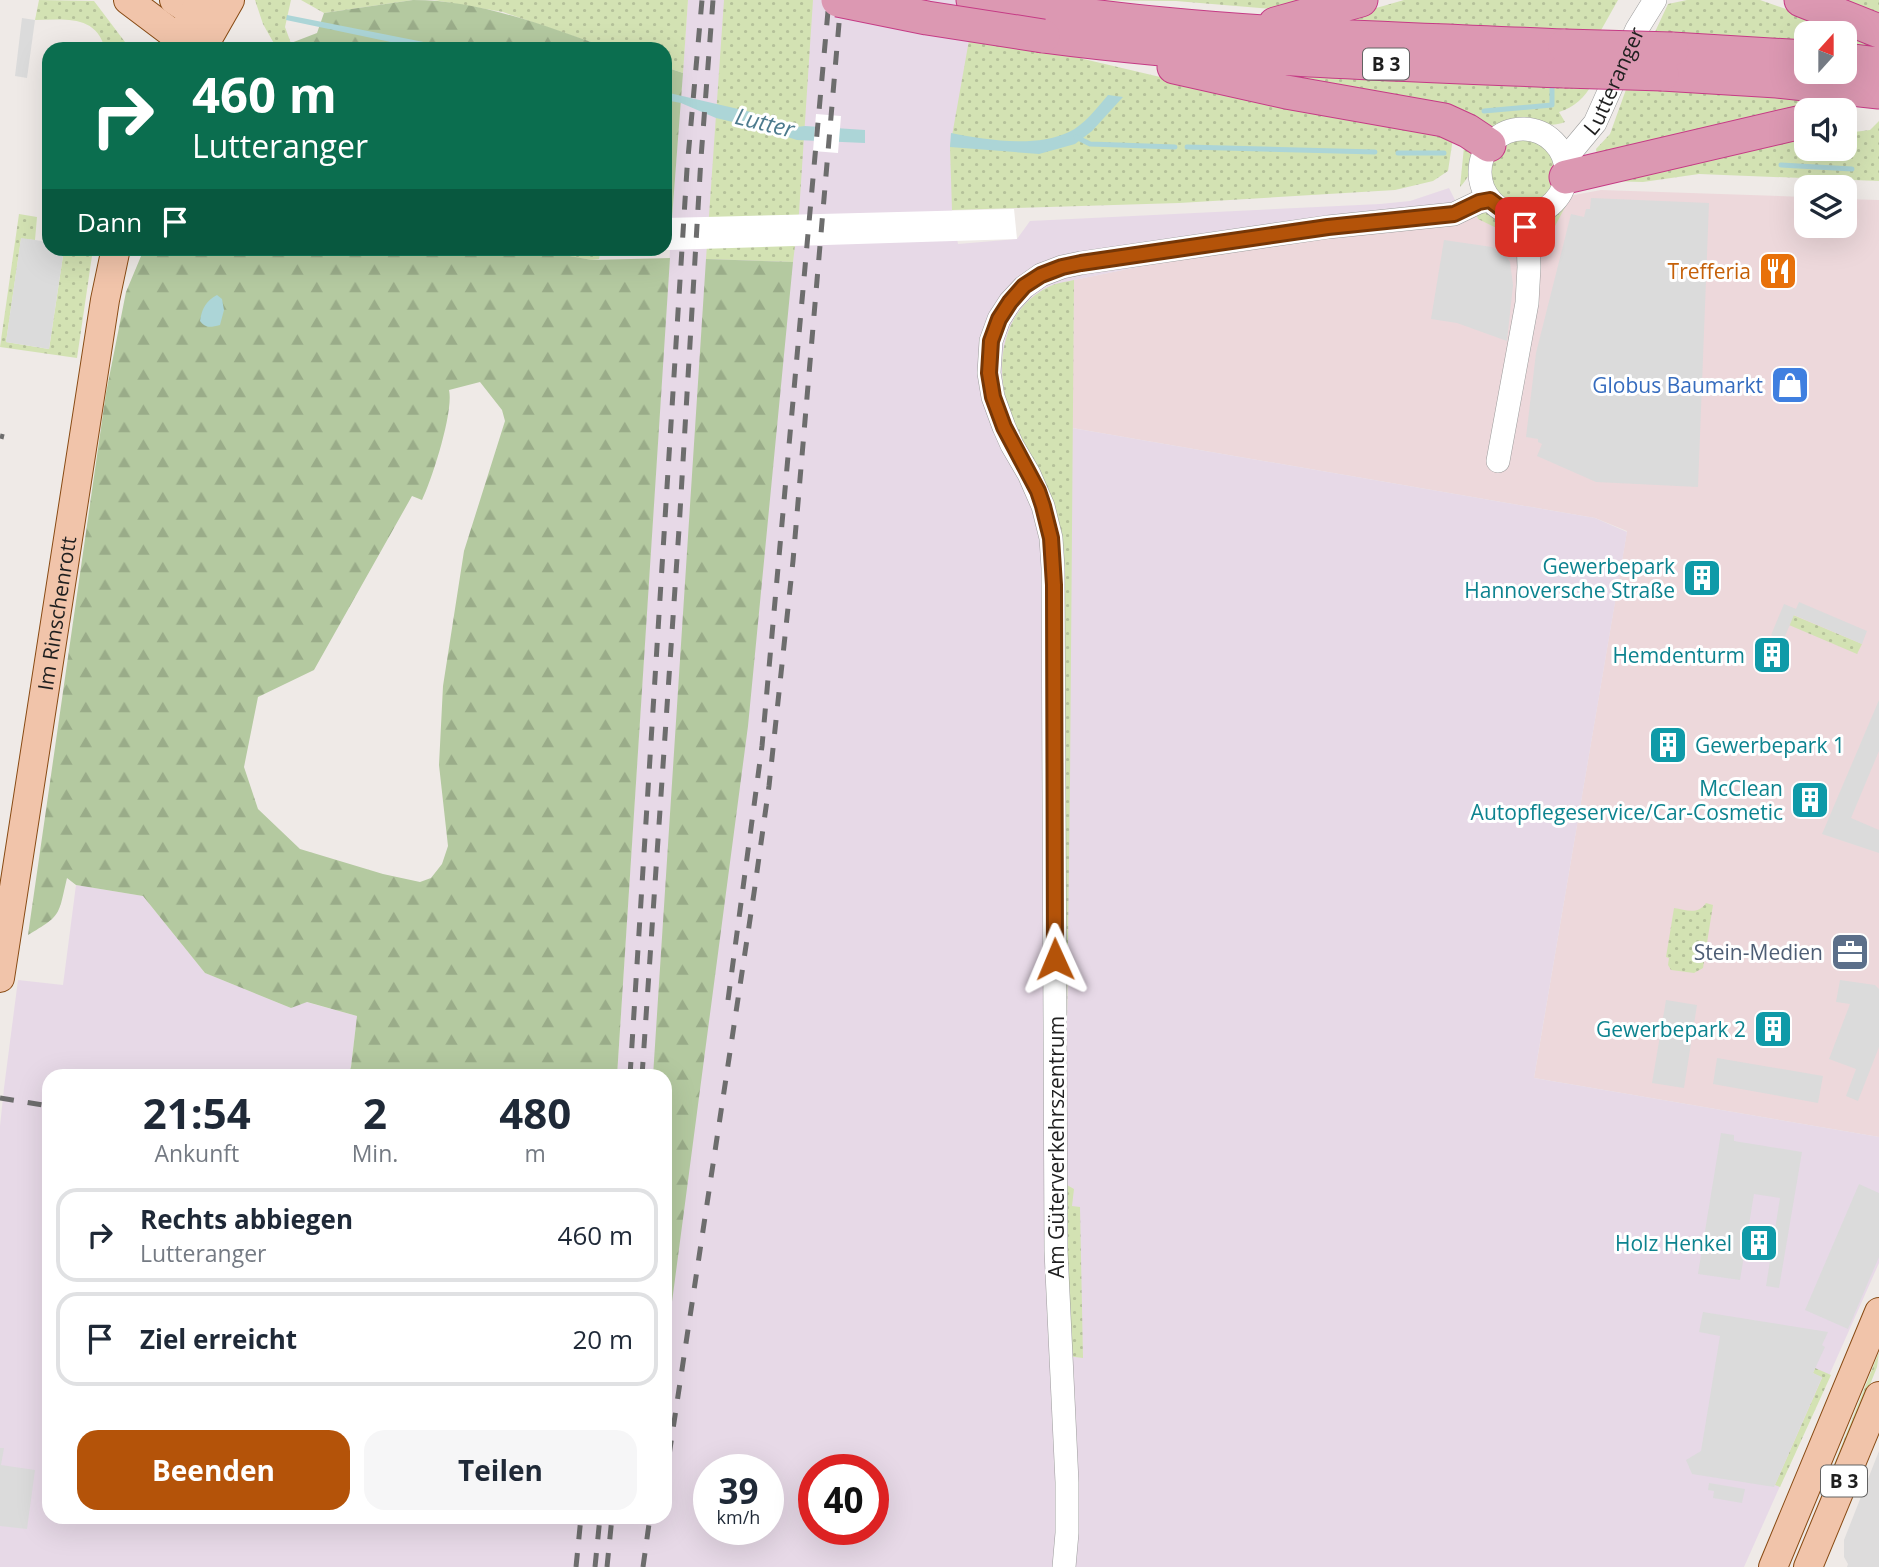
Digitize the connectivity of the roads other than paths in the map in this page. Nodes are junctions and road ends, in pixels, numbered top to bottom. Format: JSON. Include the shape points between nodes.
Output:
{"nodes":[{"id":1,"x":128,"y":0,"type":"edge"},
{"id":2,"x":230,"y":0,"type":"edge"},
{"id":3,"x":838,"y":0,"type":"edge"},
{"id":4,"x":973,"y":0,"type":"edge"},
{"id":5,"x":1360,"y":0,"type":"edge"},
{"id":6,"x":1640,"y":0,"type":"edge"},
{"id":7,"x":1655,"y":0,"type":"edge"},
{"id":8,"x":1801,"y":0,"type":"edge"},
{"id":9,"x":1044,"y":23,"type":"junction"},
{"id":10,"x":191,"y":28,"type":"edge"},
{"id":11,"x":1250,"y":30,"type":"junction"},
{"id":12,"x":1879,"y":31,"type":"edge"},
{"id":13,"x":1332,"y":36,"type":"junction"},
{"id":14,"x":1095,"y":43,"type":"junction"},
{"id":15,"x":1207,"y":54,"type":"junction"},
{"id":16,"x":1794,"y":57,"type":"edge"},
{"id":17,"x":1565,"y":58,"type":"junction"},
{"id":18,"x":1857,"y":61,"type":"edge"},
{"id":19,"x":1667,"y":62,"type":"junction"},
{"id":20,"x":1879,"y":64,"type":"edge"},
{"id":21,"x":1879,"y":92,"type":"edge"},
{"id":22,"x":1879,"y":108,"type":"edge"},
{"id":23,"x":1857,"y":111,"type":"edge"},
{"id":24,"x":1794,"y":123,"type":"edge"},
{"id":25,"x":1551,"y":138,"type":"junction"},
{"id":26,"x":1489,"y":145,"type":"junction"},
{"id":27,"x":1566,"y":168,"type":"junction"},
{"id":28,"x":1485,"y":190,"type":"junction"},
{"id":29,"x":1544,"y":210,"type":"junction"},
{"id":30,"x":1516,"y":214,"type":"junction"},
{"id":31,"x":114,"y":256,"type":"edge"},
{"id":32,"x":1527,"y":303,"type":"junction"},
{"id":33,"x":1499,"y":461,"type":"dead end"},
{"id":34,"x":0,"y":978,"type":"edge"},
{"id":35,"x":1879,"y":1312,"type":"edge"},
{"id":36,"x":1879,"y":1396,"type":"edge"},
{"id":37,"x":1776,"y":1566,"type":"edge"},
{"id":38,"x":1064,"y":1567,"type":"edge"},
{"id":39,"x":1808,"y":1567,"type":"edge"}],
"edges":[{"from":1,"to":10,"type":"main road"},
{"from":2,"to":10,"type":"main road"},
{"from":3,"to":9,"type":"highway","number":"B 3","bridge":true,"via":[[926,18]]},
{"from":4,"to":9,"type":"highway","number":"B 3"},
{"from":5,"to":11,"type":"highway"},
{"from":6,"to":25,"type":"street","name":"Lutteranger","via":[[1606,92],[1590,114]]},
{"from":7,"to":27,"type":"street","name":"Lutteranger","via":[[1595,123]]},
{"from":8,"to":12,"type":"highway"},
{"from":9,"to":11,"type":"highway","number":"B 3"},
{"from":9,"to":14,"type":"highway","number":"B 3"},
{"from":11,"to":13,"type":"highway","number":"B 3"},
{"from":13,"to":15,"type":"highway","number":"B 3"},
{"from":13,"to":17,"type":"highway","number":"B 3"},
{"from":14,"to":15,"type":"highway","number":"B 3"},
{"from":14,"to":26,"type":"highway","via":[[1221,78],[1444,120]]},
{"from":15,"to":17,"type":"highway","number":"B 3","via":[[1379,64]]},
{"from":16,"to":19,"type":"highway","number":"B 3"},
{"from":17,"to":19,"type":"highway","number":"B 3","bridge":true},
{"from":18,"to":20,"type":"highway"},
{"from":19,"to":21,"type":"highway","number":"B 3"},
{"from":22,"to":23,"type":"highway"},
{"from":24,"to":27,"type":"highway"},
{"from":25,"to":26,"type":"street","name":"Lutteranger","via":[[1525,128],[1499,135]]},
{"from":25,"to":27,"type":"street","name":"Lutteranger","via":[[1560,148]]},
{"from":26,"to":28,"type":"street","via":[[1480,165]]},
{"from":27,"to":29,"type":"street","name":"Lutteranger","via":[[1564,187]]},
{"from":28,"to":30,"type":"street","via":[[1502,209]]},
{"from":28,"to":38,"type":"street","name":"Am Güterverkehrszentrum","via":[[1472,189],[1435,216],[1277,234],[1062,267],[1041,275],[1017,293],[991,341],[993,397],[1012,445],[1038,491],[1053,568],[1056,1251],[1067,1482]]},
{"from":29,"to":30,"type":"street"},
{"from":29,"to":32,"type":"street","name":"Lutteranger","via":[[1538,266]]},
{"from":30,"to":32,"type":"street","name":"Lutteranger","via":[[1528,239]]},
{"from":31,"to":34,"type":"main road","name":"Im Rinschenrott"},
{"from":32,"to":33,"type":"street","name":"Lutteranger"},
{"from":35,"to":37,"type":"main road","number":"B 3"},
{"from":36,"to":39,"type":"main road","number":"B 3"}]}
